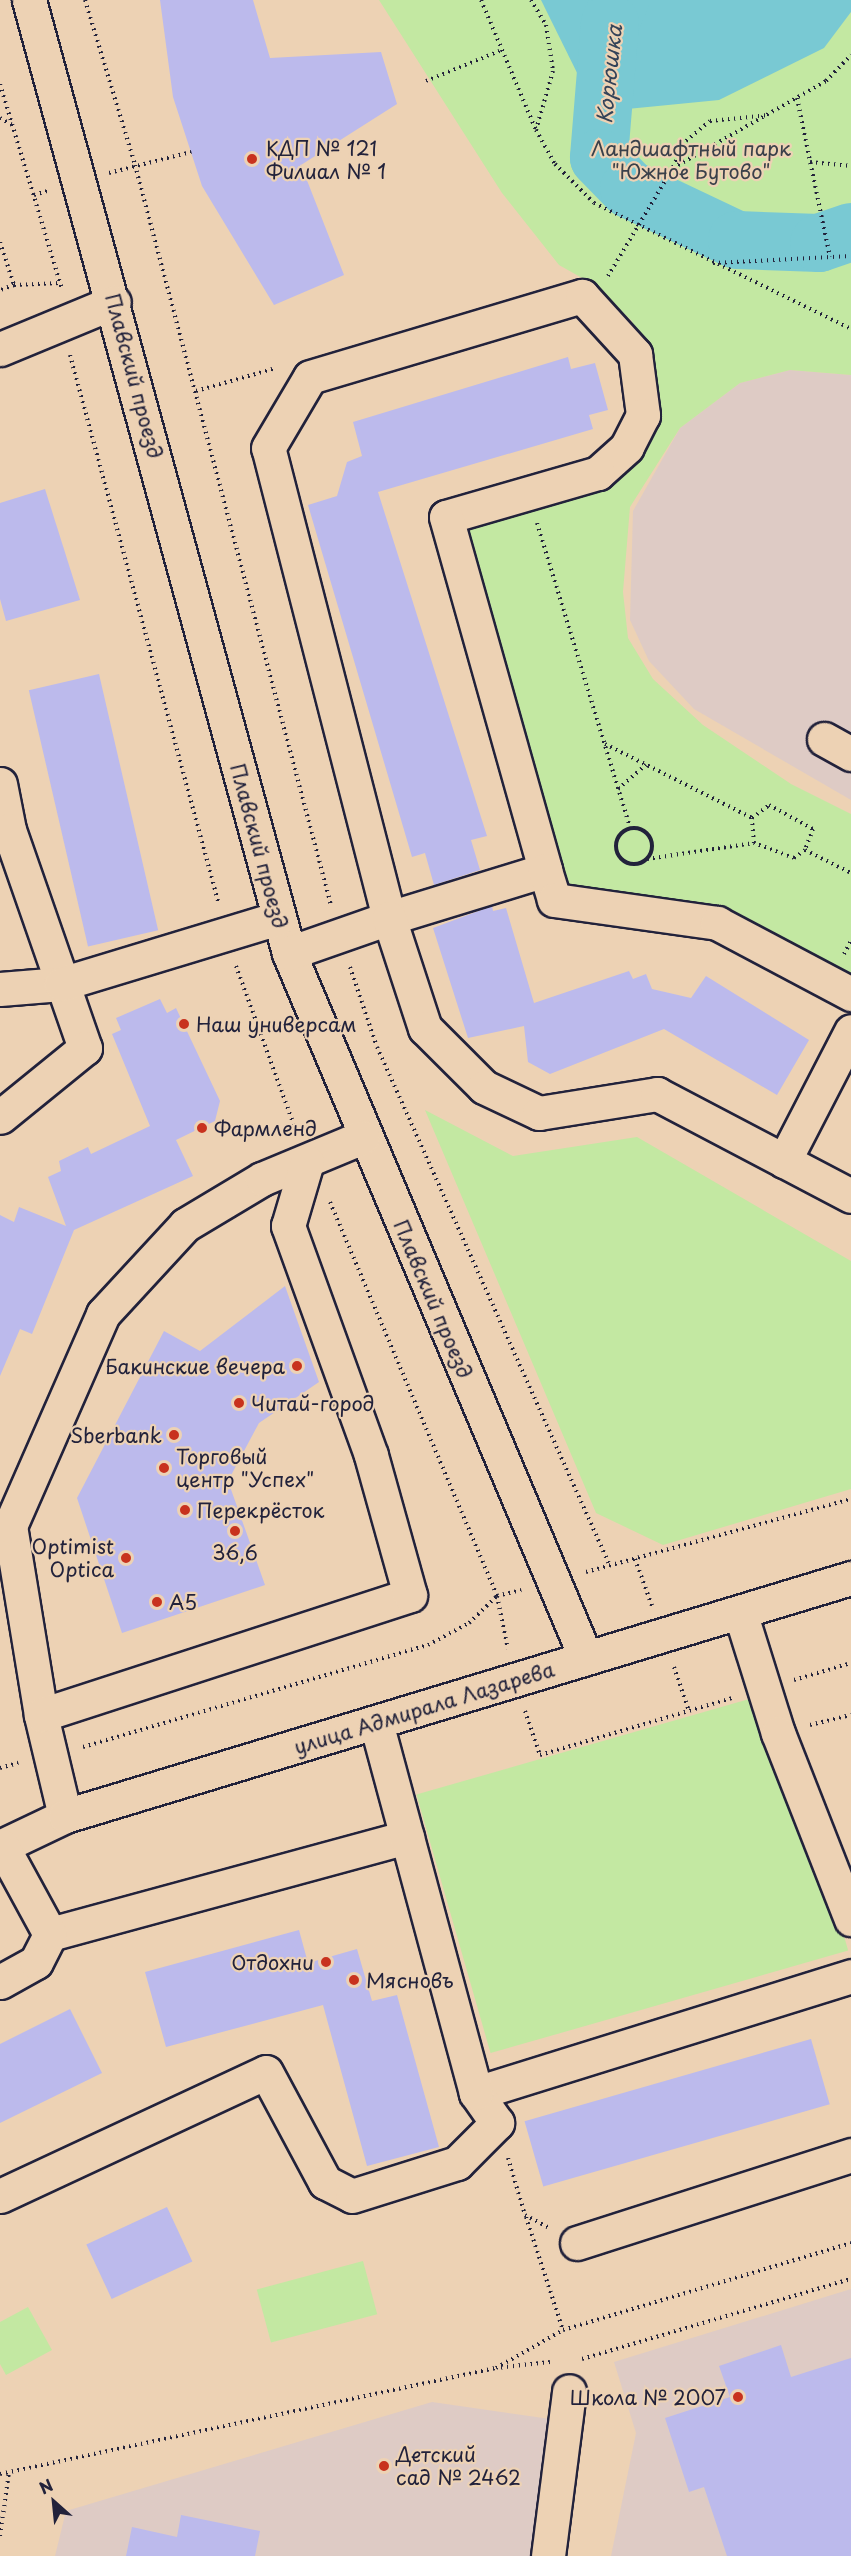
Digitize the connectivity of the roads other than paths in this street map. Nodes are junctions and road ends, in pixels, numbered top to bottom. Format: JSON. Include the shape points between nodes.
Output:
{"nodes":[{"id":1,"x":29,"y":0,"type":"edge"},
{"id":2,"x":114,"y":302,"type":"junction"},
{"id":3,"x":0,"y":349,"type":"edge"},
{"id":4,"x":0,"y":784,"type":"edge"},
{"id":5,"x":545,"y":870,"type":"junction"},
{"id":6,"x":278,"y":918,"type":"junction"},
{"id":7,"x":389,"y":918,"type":"junction"},
{"id":8,"x":289,"y":953,"type":"junction"},
{"id":9,"x":61,"y":984,"type":"junction"},
{"id":10,"x":0,"y":989,"type":"edge"},
{"id":11,"x":851,"y":994,"type":"edge"},
{"id":12,"x":851,"y":1031,"type":"edge"},
{"id":13,"x":0,"y":1117,"type":"edge"},
{"id":14,"x":363,"y":1137,"type":"junction"},
{"id":15,"x":784,"y":1161,"type":"junction"},
{"id":16,"x":307,"y":1162,"type":"junction"},
{"id":17,"x":851,"y":1196,"type":"edge"},
{"id":18,"x":851,"y":1578,"type":"edge"},
{"id":19,"x":740,"y":1612,"type":"junction"},
{"id":20,"x":586,"y":1658,"type":"junction"},
{"id":21,"x":41,"y":1715,"type":"junction"},
{"id":22,"x":376,"y":1722,"type":"junction"},
{"id":23,"x":65,"y":1816,"type":"junction"},
{"id":24,"x":407,"y":1837,"type":"junction"},
{"id":25,"x":1,"y":1846,"type":"edge"},
{"id":26,"x":851,"y":1919,"type":"edge"},
{"id":27,"x":50,"y":1934,"type":"junction"},
{"id":28,"x":851,"y":1976,"type":"edge"},
{"id":29,"x":0,"y":1982,"type":"edge"},
{"id":30,"x":476,"y":2093,"type":"junction"},
{"id":31,"x":851,"y":2154,"type":"edge"},
{"id":32,"x":0,"y":2196,"type":"edge"},
{"id":33,"x":577,"y":2243,"type":"road end"},
{"id":34,"x":573,"y":2375,"type":"road end"},
{"id":35,"x":548,"y":2556,"type":"edge"}],
"edges":[{"from":1,"to":2,"type":"street","name":"Плавский проезд"},
{"from":2,"to":3,"type":"street"},
{"from":2,"to":6,"type":"street","name":"Плавский проезд"},
{"from":4,"to":9,"type":"street","via":[[9,830]]},
{"from":5,"to":7,"type":"street"},
{"from":5,"to":7,"type":"street","via":[[446,517],[598,473],[627,447],[644,415],[634,354],[582,296],[310,377],[268,448]]},
{"from":5,"to":11,"type":"street","via":[[554,900],[717,923]]},
{"from":6,"to":8,"type":"street","name":"Плавский проезд"},
{"from":6,"to":9,"type":"street"},
{"from":7,"to":8,"type":"street"},
{"from":7,"to":15,"type":"street","via":[[425,1028],[484,1087],[539,1113],[657,1094]]},
{"from":8,"to":14,"type":"street","name":"Плавский проезд"},
{"from":9,"to":10,"type":"street"},
{"from":9,"to":13,"type":"street","via":[[85,1048]]},
{"from":12,"to":15,"type":"street"},
{"from":14,"to":16,"type":"street"},
{"from":14,"to":20,"type":"street","name":"Плавский проезд"},
{"from":15,"to":17,"type":"street"},
{"from":16,"to":21,"type":"street","via":[[262,1179],[185,1225],[103,1314],[10,1526]]},
{"from":16,"to":21,"type":"street","via":[[288,1226],[371,1455],[410,1595]]},
{"from":18,"to":19,"type":"street","name":"улица Адмирала Лазарева"},
{"from":19,"to":20,"type":"street","name":"улица Адмирала Лазарева"},
{"from":19,"to":26,"type":"street","via":[[777,1733]]},
{"from":20,"to":22,"type":"street","name":"улица Адмирала Лазарева"},
{"from":21,"to":23,"type":"street"},
{"from":22,"to":23,"type":"street","name":"улица Адмирала Лазарева"},
{"from":22,"to":24,"type":"street"},
{"from":23,"to":25,"type":"street","name":"улица Адмирала Лазарева"},
{"from":24,"to":27,"type":"street"},
{"from":24,"to":30,"type":"street"},
{"from":25,"to":27,"type":"street"},
{"from":27,"to":29,"type":"street","via":[[36,1962]]},
{"from":28,"to":30,"type":"street"},
{"from":30,"to":32,"type":"street","via":[[497,2124],[457,2163],[352,2196],[325,2182],[266,2072]]},
{"from":31,"to":33,"type":"street"},
{"from":34,"to":35,"type":"street"}]}
